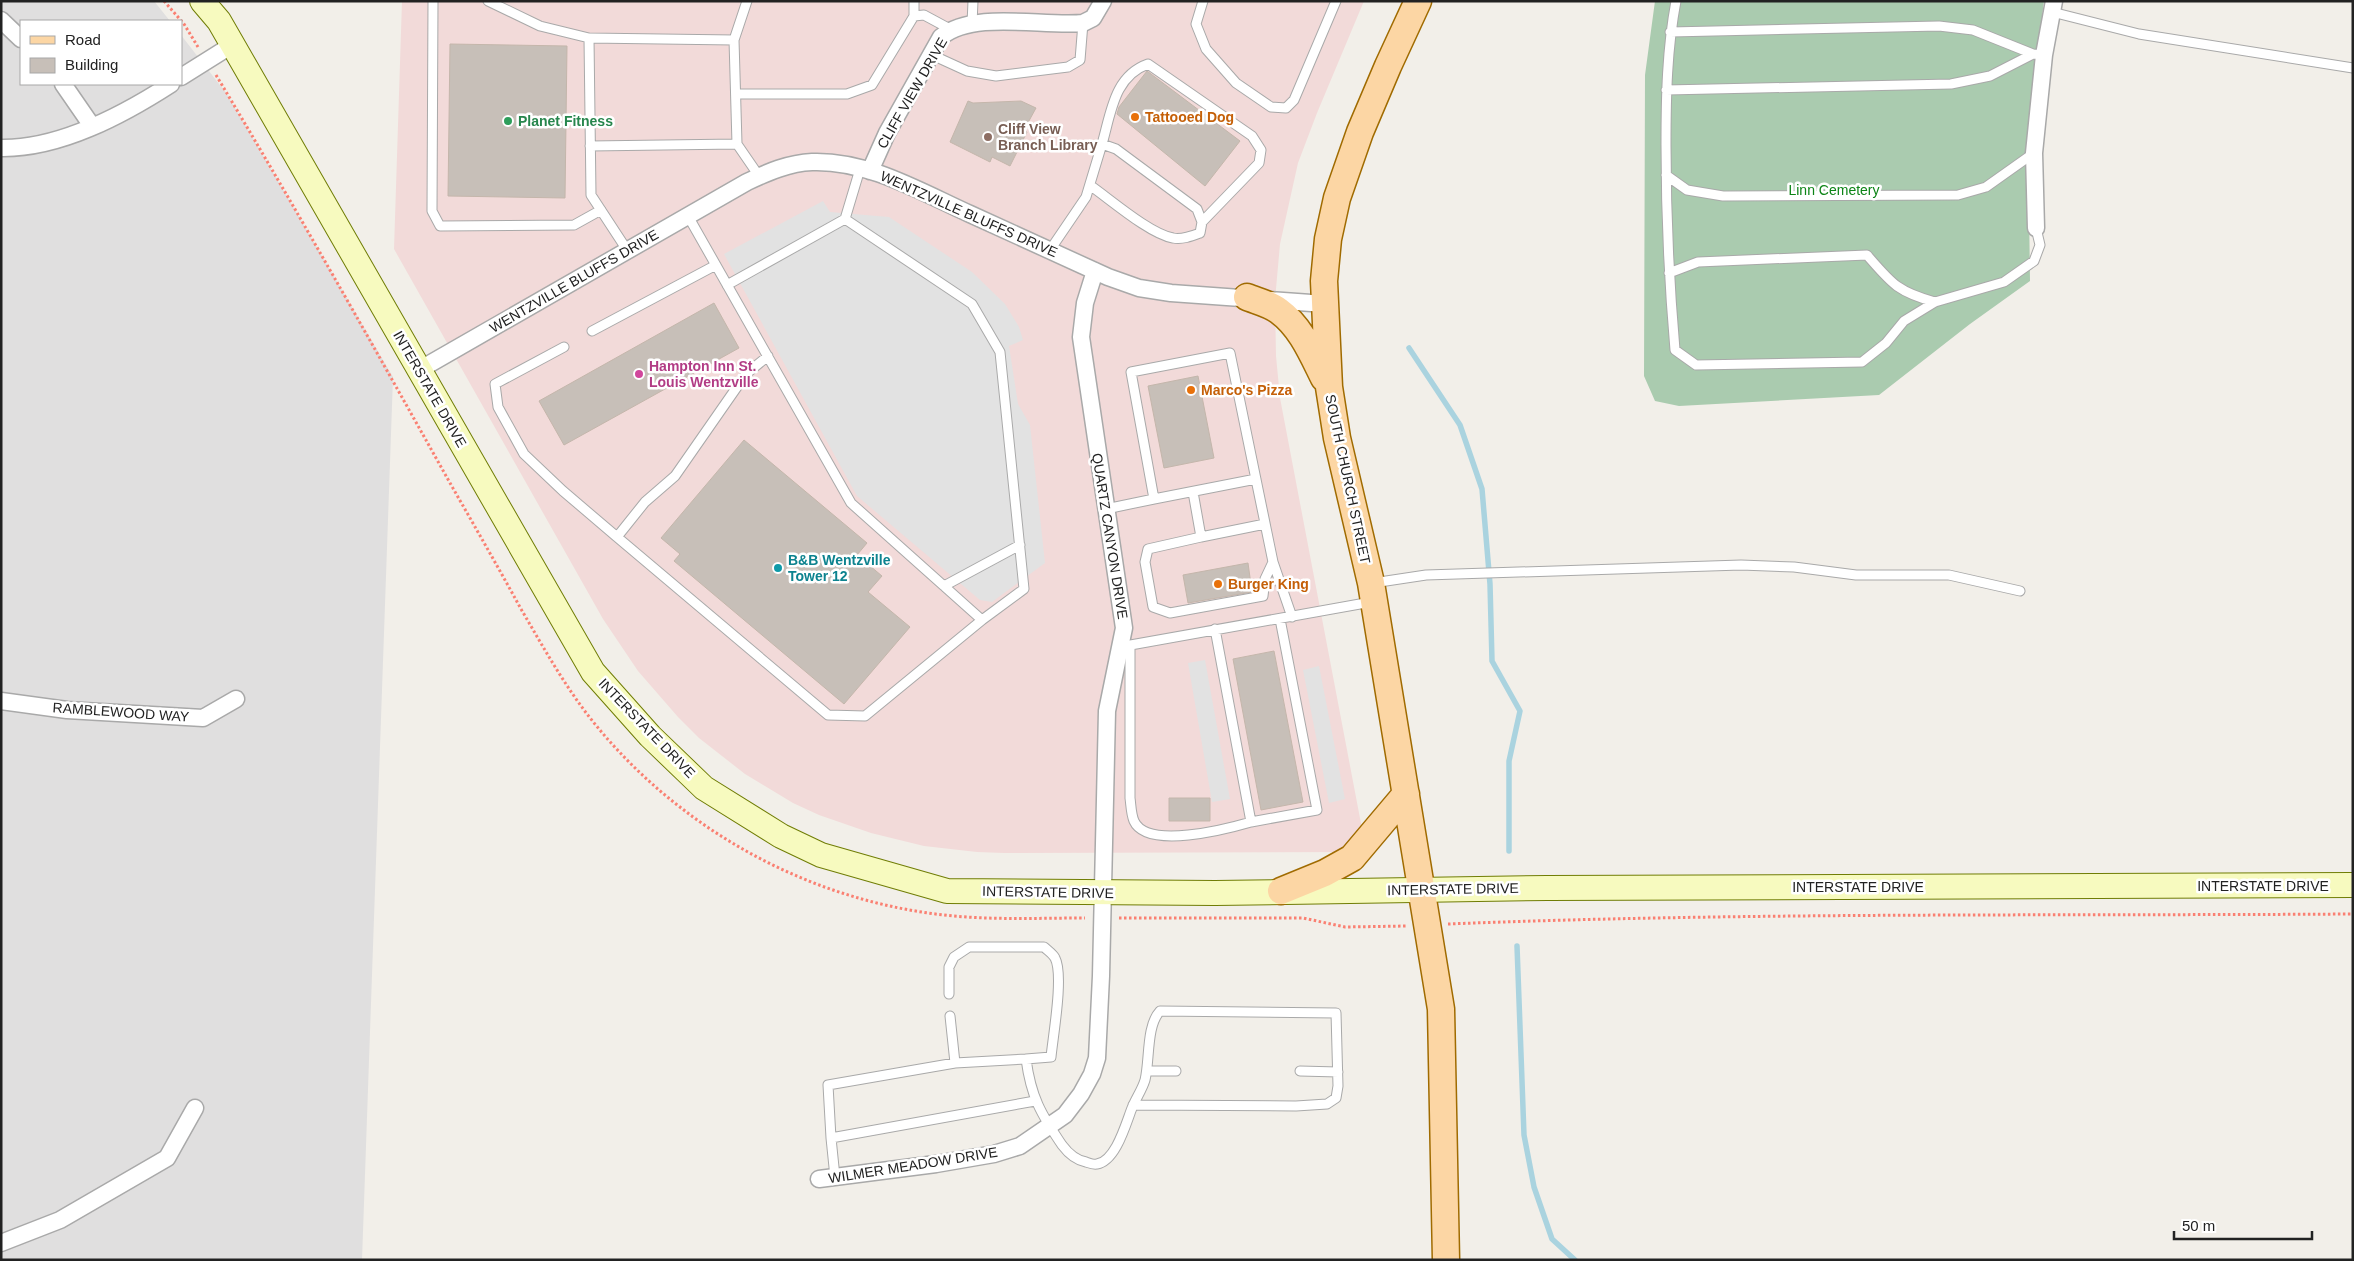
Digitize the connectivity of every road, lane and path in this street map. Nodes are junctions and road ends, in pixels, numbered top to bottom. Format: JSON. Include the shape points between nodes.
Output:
{"nodes":[{"id":1,"x":164,"y":1,"type":"edge"},
{"id":2,"x":202,"y":1,"type":"edge"},
{"id":3,"x":433,"y":1,"type":"edge"},
{"id":4,"x":488,"y":1,"type":"edge"},
{"id":5,"x":748,"y":1,"type":"edge"},
{"id":6,"x":914,"y":1,"type":"edge"},
{"id":7,"x":973,"y":1,"type":"edge"},
{"id":8,"x":1103,"y":1,"type":"edge"},
{"id":9,"x":1204,"y":1,"type":"edge"},
{"id":10,"x":1336,"y":1,"type":"edge"},
{"id":11,"x":1418,"y":1,"type":"edge"},
{"id":12,"x":1676,"y":1,"type":"edge"},
{"id":13,"x":2053,"y":6,"type":"edge"},
{"id":14,"x":914,"y":16,"type":"junction"},
{"id":15,"x":1,"y":20,"type":"edge"},
{"id":16,"x":181,"y":20,"type":"edge"},
{"id":17,"x":182,"y":22,"type":"edge"},
{"id":18,"x":1083,"y":23,"type":"junction"},
{"id":19,"x":972,"y":24,"type":"junction"},
{"id":20,"x":950,"y":29,"type":"junction"},
{"id":21,"x":1670,"y":32,"type":"junction"},
{"id":22,"x":20,"y":38,"type":"edge"},
{"id":23,"x":588,"y":38,"type":"junction"},
{"id":24,"x":734,"y":40,"type":"junction"},
{"id":25,"x":232,"y":44,"type":"junction"},
{"id":26,"x":2038,"y":54,"type":"junction"},
{"id":27,"x":932,"y":55,"type":"junction"},
{"id":28,"x":207,"y":61,"type":"junction"},
{"id":29,"x":2353,"y":68,"type":"edge"},
{"id":30,"x":182,"y":76,"type":"edge"},
{"id":31,"x":64,"y":85,"type":"edge"},
{"id":32,"x":169,"y":85,"type":"edge"},
{"id":33,"x":1666,"y":90,"type":"junction"},
{"id":34,"x":736,"y":94,"type":"junction"},
{"id":35,"x":92,"y":126,"type":"junction"},
{"id":36,"x":737,"y":144,"type":"junction"},
{"id":37,"x":1102,"y":144,"type":"junction"},
{"id":38,"x":590,"y":146,"type":"junction"},
{"id":39,"x":1,"y":148,"type":"edge"},
{"id":40,"x":2034,"y":153,"type":"junction"},
{"id":41,"x":865,"y":170,"type":"junction"},
{"id":42,"x":1666,"y":175,"type":"junction"},
{"id":43,"x":759,"y":176,"type":"junction"},
{"id":44,"x":1090,"y":186,"type":"junction"},
{"id":45,"x":601,"y":210,"type":"junction"},
{"id":46,"x":688,"y":216,"type":"junction"},
{"id":47,"x":845,"y":219,"type":"junction"},
{"id":48,"x":1202,"y":222,"type":"junction"},
{"id":49,"x":2036,"y":228,"type":"joint"},
{"id":50,"x":627,"y":250,"type":"junction"},
{"id":51,"x":1050,"y":250,"type":"junction"},
{"id":52,"x":716,"y":265,"type":"junction"},
{"id":53,"x":1094,"y":271,"type":"junction"},
{"id":54,"x":1669,"y":273,"type":"junction"},
{"id":55,"x":727,"y":284,"type":"junction"},
{"id":56,"x":1247,"y":297,"type":"junction"},
{"id":57,"x":1936,"y":302,"type":"junction"},
{"id":58,"x":1325,"y":304,"type":"junction"},
{"id":59,"x":592,"y":331,"type":"dead end"},
{"id":60,"x":564,"y":347,"type":"dead end"},
{"id":61,"x":768,"y":356,"type":"junction"},
{"id":62,"x":419,"y":370,"type":"junction"},
{"id":63,"x":1329,"y":387,"type":"junction"},
{"id":64,"x":1256,"y":479,"type":"junction"},
{"id":65,"x":1193,"y":492,"type":"junction"},
{"id":66,"x":1154,"y":499,"type":"junction"},
{"id":67,"x":1106,"y":509,"type":"junction"},
{"id":68,"x":1266,"y":524,"type":"junction"},
{"id":69,"x":617,"y":537,"type":"junction"},
{"id":70,"x":1201,"y":537,"type":"junction"},
{"id":71,"x":1020,"y":545,"type":"junction"},
{"id":72,"x":1273,"y":562,"type":"junction"},
{"id":73,"x":944,"y":586,"type":"junction"},
{"id":74,"x":2020,"y":590,"type":"dead end"},
{"id":75,"x":1372,"y":592,"type":"junction"},
{"id":76,"x":1292,"y":617,"type":"junction"},
{"id":77,"x":1280,"y":619,"type":"junction"},
{"id":78,"x":982,"y":620,"type":"junction"},
{"id":79,"x":1215,"y":630,"type":"junction"},
{"id":80,"x":1125,"y":646,"type":"junction"},
{"id":81,"x":236,"y":698,"type":"dead end"},
{"id":82,"x":1,"y":701,"type":"edge"},
{"id":83,"x":1406,"y":794,"type":"junction"},
{"id":84,"x":1251,"y":822,"type":"junction"},
{"id":85,"x":2353,"y":885,"type":"edge"},
{"id":86,"x":1422,"y":890,"type":"junction"},
{"id":87,"x":1281,"y":891,"type":"junction"},
{"id":88,"x":1102,"y":893,"type":"junction"},
{"id":89,"x":2353,"y":914,"type":"edge"},
{"id":90,"x":1102,"y":918,"type":"junction"},
{"id":91,"x":1474,"y":923,"type":"dead end"},
{"id":92,"x":1398,"y":926,"type":"dead end"},
{"id":93,"x":949,"y":994,"type":"dead end"},
{"id":94,"x":950,"y":1016,"type":"dead end"},
{"id":95,"x":1026,"y":1059,"type":"junction"},
{"id":96,"x":955,"y":1063,"type":"junction"},
{"id":97,"x":1147,"y":1070,"type":"junction"},
{"id":98,"x":1176,"y":1071,"type":"dead end"},
{"id":99,"x":1300,"y":1071,"type":"dead end"},
{"id":100,"x":1338,"y":1072,"type":"junction"},
{"id":101,"x":1035,"y":1101,"type":"junction"},
{"id":102,"x":1133,"y":1105,"type":"junction"},
{"id":103,"x":195,"y":1108,"type":"dead end"},
{"id":104,"x":1050,"y":1127,"type":"junction"},
{"id":105,"x":831,"y":1138,"type":"junction"},
{"id":106,"x":827,"y":1178,"type":"joint"},
{"id":107,"x":1,"y":1243,"type":"edge"},
{"id":108,"x":1446,"y":1253,"type":"edge"}],
"edges":[{"from":1,"to":16,"type":"path"},
{"from":2,"to":25,"type":"main road","name":"INTERSTATE DRIVE"},
{"from":3,"to":45,"type":"lane","via":[[432,211],[440,226],[574,225]]},
{"from":4,"to":23,"type":"lane","via":[[540,26]]},
{"from":5,"to":24,"type":"lane"},
{"from":6,"to":14,"type":"lane"},
{"from":7,"to":19,"type":"lane"},
{"from":8,"to":18,"type":"street","via":[[1093,18]]},
{"from":9,"to":10,"type":"lane","via":[[1196,24],[1206,49],[1236,83],[1271,107],[1286,108],[1294,100]]},
{"from":11,"to":58,"type":"main road","name":"SOUTH CHURCH STREET","via":[[1360,132],[1337,198],[1328,239]]},
{"from":12,"to":21,"type":"lane"},
{"from":13,"to":26,"type":"street"},
{"from":13,"to":29,"type":"lane","via":[[2139,34]]},
{"from":14,"to":20,"type":"lane","via":[[924,15]]},
{"from":14,"to":34,"type":"lane","via":[[872,85],[848,94]]},
{"from":15,"to":22,"type":"street"},
{"from":17,"to":28,"type":"path"},
{"from":18,"to":19,"type":"street","name":"CLIFF VIEW DRIVE"},
{"from":18,"to":27,"type":"lane","via":[[1080,60],[1068,67],[996,76],[967,71]]},
{"from":19,"to":20,"type":"street","name":"CLIFF VIEW DRIVE"},
{"from":20,"to":27,"type":"street","name":"CLIFF VIEW DRIVE","via":[[941,37]]},
{"from":21,"to":26,"type":"lane","via":[[1939,26],[1973,30]]},
{"from":21,"to":33,"type":"lane"},
{"from":23,"to":24,"type":"lane"},
{"from":23,"to":38,"type":"lane"},
{"from":24,"to":34,"type":"lane"},
{"from":25,"to":28,"type":"street"},
{"from":25,"to":62,"type":"main road","name":"INTERSTATE DRIVE"},
{"from":26,"to":33,"type":"lane","via":[[1990,76],[1951,84]]},
{"from":26,"to":40,"type":"street"},
{"from":27,"to":41,"type":"street","name":"CLIFF VIEW DRIVE"},
{"from":28,"to":30,"type":"street"},
{"from":28,"to":90,"type":"path","via":[[561,676],[615,748],[650,782],[676,806],[752,855],[849,896],[952,916]]},
{"from":31,"to":35,"type":"street"},
{"from":32,"to":35,"type":"street"},
{"from":33,"to":42,"type":"lane"},
{"from":34,"to":36,"type":"lane"},
{"from":35,"to":39,"type":"street","via":[[45,143]]},
{"from":36,"to":38,"type":"lane"},
{"from":36,"to":43,"type":"lane"},
{"from":37,"to":44,"type":"lane"},
{"from":37,"to":48,"type":"lane","via":[[1116,149],[1197,209]]},
{"from":37,"to":48,"type":"lane","via":[[1118,89],[1135,69],[1148,64],[1252,136],[1261,150],[1258,164]]},
{"from":38,"to":45,"type":"lane","via":[[591,194]]},
{"from":40,"to":42,"type":"lane","via":[[1986,187],[1958,195],[1723,196],[1687,190]]},
{"from":40,"to":49,"type":"street"},
{"from":41,"to":43,"type":"street","name":"WENTZVILLE BLUFFS DRIVE","via":[[812,162]]},
{"from":41,"to":47,"type":"lane"},
{"from":41,"to":51,"type":"street","name":"WENTZVILLE BLUFFS DRIVE"},
{"from":42,"to":54,"type":"lane"},
{"from":43,"to":46,"type":"street","name":"WENTZVILLE BLUFFS DRIVE"},
{"from":44,"to":48,"type":"lane","via":[[1149,227],[1174,239],[1200,234]]},
{"from":44,"to":51,"type":"lane"},
{"from":45,"to":50,"type":"lane"},
{"from":46,"to":50,"type":"street","name":"WENTZVILLE BLUFFS DRIVE"},
{"from":46,"to":52,"type":"lane"},
{"from":47,"to":55,"type":"lane"},
{"from":47,"to":71,"type":"lane","via":[[972,304],[1000,352]]},
{"from":49,"to":57,"type":"lane","via":[[2040,245],[2034,261],[2004,282]]},
{"from":50,"to":62,"type":"street","name":"WENTZVILLE BLUFFS DRIVE"},
{"from":51,"to":53,"type":"street","name":"WENTZVILLE BLUFFS DRIVE"},
{"from":52,"to":55,"type":"lane"},
{"from":52,"to":59,"type":"lane"},
{"from":53,"to":56,"type":"street","name":"WENTZVILLE BLUFFS DRIVE","via":[[1147,289]]},
{"from":53,"to":67,"type":"street","name":"QUARTZ CANYON DRIVE","via":[[1080,337]]},
{"from":54,"to":57,"type":"lane","via":[[1698,262],[1867,255],[1891,284],[1912,296]]},
{"from":54,"to":57,"type":"lane","via":[[1675,350],[1696,365],[1862,362],[1886,343],[1904,321]]},
{"from":55,"to":61,"type":"lane"},
{"from":56,"to":58,"type":"street","name":"WENTZVILLE BLUFFS DRIVE"},
{"from":56,"to":63,"type":"main road","via":[[1278,310],[1292,324],[1307,343]]},
{"from":58,"to":63,"type":"main road","name":"SOUTH CHURCH STREET"},
{"from":60,"to":69,"type":"lane","via":[[495,384],[498,407],[524,454]]},
{"from":61,"to":69,"type":"lane","via":[[746,374],[675,476],[645,502]]},
{"from":61,"to":73,"type":"lane","via":[[851,503]]},
{"from":62,"to":88,"type":"main road","name":"INTERSTATE DRIVE","via":[[593,672],[650,736],[704,788],[781,836],[821,855],[947,891]]},
{"from":63,"to":75,"type":"main road","name":"SOUTH CHURCH STREET","via":[[1337,438]]},
{"from":64,"to":65,"type":"lane"},
{"from":64,"to":66,"type":"lane","via":[[1230,353],[1131,372]]},
{"from":64,"to":68,"type":"lane"},
{"from":65,"to":66,"type":"lane"},
{"from":65,"to":70,"type":"lane"},
{"from":66,"to":67,"type":"lane"},
{"from":67,"to":80,"type":"street","name":"QUARTZ CANYON DRIVE"},
{"from":68,"to":70,"type":"lane"},
{"from":68,"to":72,"type":"lane"},
{"from":69,"to":78,"type":"lane","via":[[828,715],[865,716]]},
{"from":70,"to":72,"type":"lane","via":[[1148,549],[1145,562],[1153,607],[1170,613],[1263,596]]},
{"from":71,"to":73,"type":"lane"},
{"from":71,"to":78,"type":"lane","via":[[1024,589]]},
{"from":72,"to":76,"type":"lane"},
{"from":73,"to":78,"type":"lane"},
{"from":74,"to":75,"type":"lane","via":[[1949,575],[1856,575],[1794,567],[1740,565],[1426,575]]},
{"from":75,"to":76,"type":"lane"},
{"from":75,"to":83,"type":"main road","name":"SOUTH CHURCH STREET"},
{"from":76,"to":77,"type":"lane"},
{"from":77,"to":79,"type":"lane"},
{"from":77,"to":84,"type":"lane","via":[[1317,810]]},
{"from":79,"to":80,"type":"lane"},
{"from":79,"to":84,"type":"lane"},
{"from":80,"to":84,"type":"lane","via":[[1130,798],[1134,822],[1148,834],[1166,835],[1210,833]]},
{"from":80,"to":88,"type":"street","name":"QUARTZ CANYON DRIVE","via":[[1107,711]]},
{"from":81,"to":82,"type":"street","name":"RAMBLEWOOD WAY","via":[[203,718],[67,710]]},
{"from":83,"to":86,"type":"main road","name":"SOUTH CHURCH STREET"},
{"from":83,"to":87,"type":"main road","via":[[1352,858]]},
{"from":85,"to":86,"type":"main road","name":"INTERSTATE DRIVE"},
{"from":86,"to":87,"type":"main road","name":"INTERSTATE DRIVE"},
{"from":86,"to":108,"type":"main road","name":"SOUTH CHURCH STREET","via":[[1441,1009]]},
{"from":87,"to":88,"type":"main road","name":"INTERSTATE DRIVE"},
{"from":88,"to":90,"type":"street","name":"WILMER MEADOW DRIVE"},
{"from":89,"to":91,"type":"path","via":[[1879,915]]},
{"from":90,"to":92,"type":"path","via":[[1303,918],[1345,927]]},
{"from":90,"to":104,"type":"street","name":"WILMER MEADOW DRIVE","via":[[1097,1058],[1081,1094],[1065,1115]]},
{"from":93,"to":95,"type":"lane","via":[[949,967],[954,957],[969,947],[1044,947],[1055,957],[1058,972],[1050,1057]]},
{"from":94,"to":96,"type":"lane"},
{"from":95,"to":96,"type":"lane"},
{"from":95,"to":101,"type":"lane"},
{"from":96,"to":105,"type":"lane","via":[[828,1085]]},
{"from":97,"to":98,"type":"lane"},
{"from":97,"to":100,"type":"lane","via":[[1151,1029],[1160,1011],[1336,1013]]},
{"from":97,"to":102,"type":"lane"},
{"from":99,"to":100,"type":"lane"},
{"from":100,"to":102,"type":"lane","via":[[1336,1098],[1327,1104]]},
{"from":101,"to":104,"type":"lane"},
{"from":101,"to":105,"type":"lane"},
{"from":102,"to":104,"type":"lane","via":[[1118,1142],[1108,1158],[1097,1164],[1081,1162],[1069,1154]]},
{"from":103,"to":107,"type":"street","via":[[167,1158],[60,1220]]},
{"from":104,"to":106,"type":"street","name":"WILMER MEADOW DRIVE","via":[[1020,1146],[994,1154]]},
{"from":105,"to":106,"type":"lane"}]}
